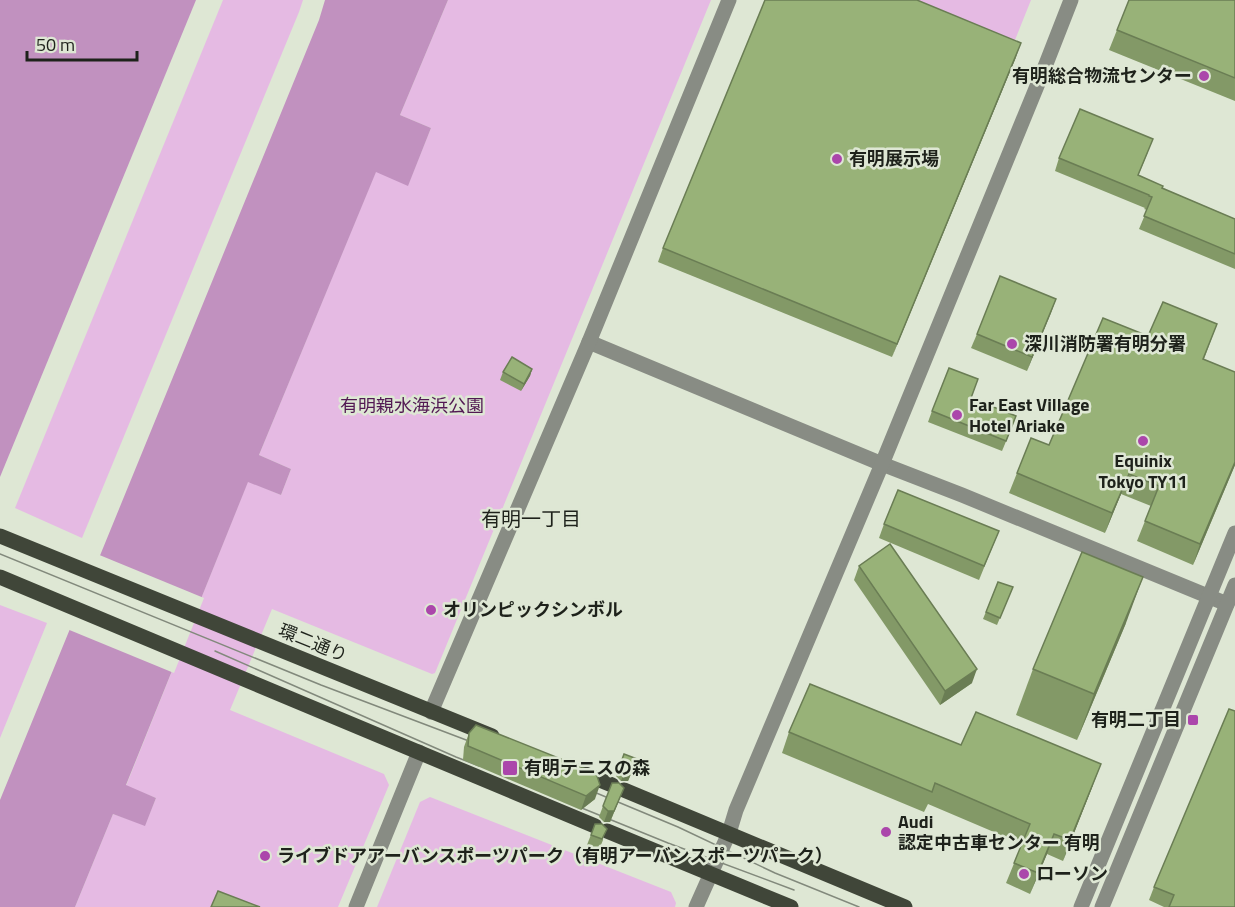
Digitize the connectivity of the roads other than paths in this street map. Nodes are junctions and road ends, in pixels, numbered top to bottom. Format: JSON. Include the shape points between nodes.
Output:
{"nodes":[{"id":1,"x":729,"y":0,"type":"edge"},
{"id":2,"x":1071,"y":0,"type":"edge"},
{"id":3,"x":589,"y":342,"type":"junction"},
{"id":4,"x":882,"y":464,"type":"junction"},
{"id":5,"x":1235,"y":533,"type":"edge"},
{"id":6,"x":0,"y":536,"type":"edge"},
{"id":7,"x":0,"y":577,"type":"edge"},
{"id":8,"x":1235,"y":585,"type":"edge"},
{"id":9,"x":1209,"y":596,"type":"junction"},
{"id":10,"x":1227,"y":604,"type":"junction"},
{"id":11,"x":431,"y":712,"type":"junction"},
{"id":12,"x":506,"y":742,"type":"edge"},
{"id":13,"x":419,"y":752,"type":"junction"},
{"id":14,"x":570,"y":768,"type":"edge"},
{"id":15,"x":729,"y":833,"type":"junction"},
{"id":16,"x":711,"y":873,"type":"junction"},
{"id":17,"x":356,"y":907,"type":"edge"},
{"id":18,"x":696,"y":907,"type":"edge"},
{"id":19,"x":791,"y":907,"type":"edge"},
{"id":20,"x":905,"y":907,"type":"edge"},
{"id":21,"x":1081,"y":907,"type":"edge"},
{"id":22,"x":1102,"y":907,"type":"edge"}],
"edges":[{"from":1,"to":3,"type":"street"},
{"from":2,"to":4,"type":"street"},
{"from":3,"to":4,"type":"street"},
{"from":3,"to":11,"type":"street"},
{"from":4,"to":9,"type":"street"},
{"from":4,"to":15,"type":"street"},
{"from":5,"to":9,"type":"street"},
{"from":6,"to":11,"type":"main road","name":"環二通り"},
{"from":7,"to":13,"type":"main road"},
{"from":8,"to":10,"type":"street"},
{"from":9,"to":10,"type":"street"},
{"from":9,"to":21,"type":"street"},
{"from":10,"to":22,"type":"street"},
{"from":11,"to":12,"type":"main road","name":"環二通り"},
{"from":13,"to":16,"type":"main road"},
{"from":13,"to":17,"type":"street"},
{"from":14,"to":15,"type":"main road"},
{"from":15,"to":16,"type":"street"},
{"from":15,"to":20,"type":"main road"},
{"from":16,"to":18,"type":"street"},
{"from":16,"to":19,"type":"main road"}]}
